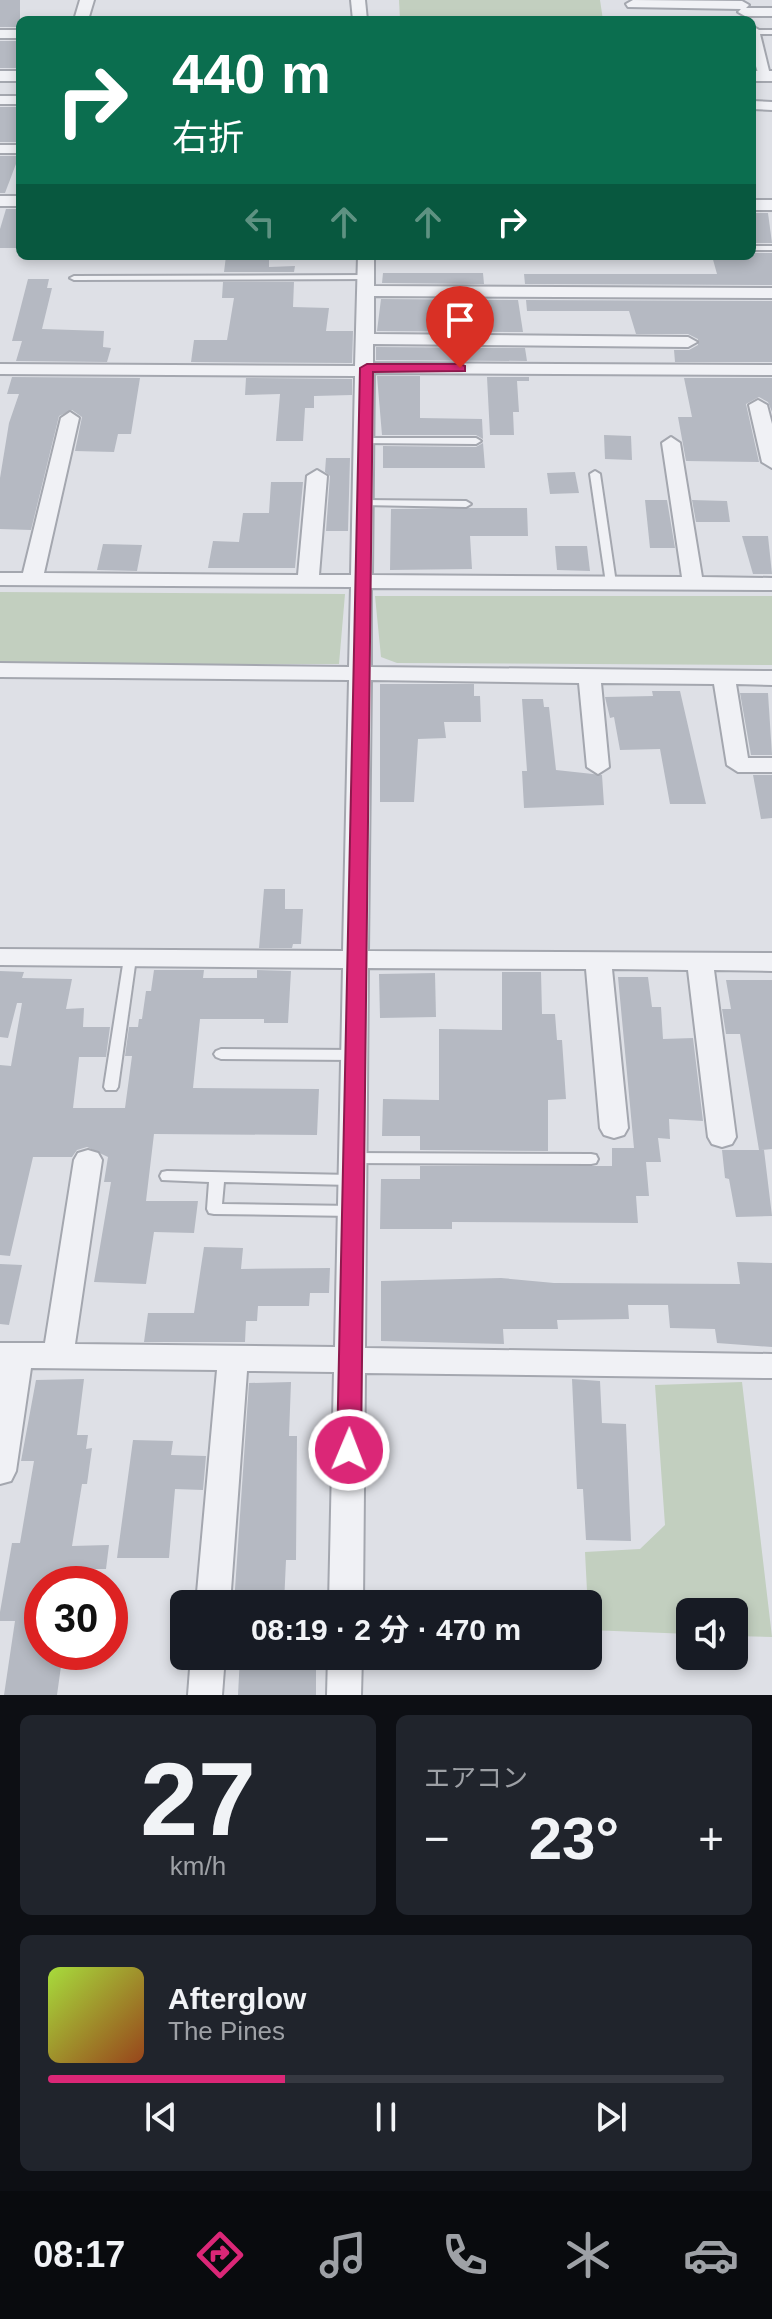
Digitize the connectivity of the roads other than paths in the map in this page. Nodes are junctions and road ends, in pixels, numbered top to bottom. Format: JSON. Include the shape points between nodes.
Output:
{"nodes":[{"id":1,"x":633,"y":4,"type":"dead end"},
{"id":2,"x":744,"y":9,"type":"edge"},
{"id":3,"x":772,"y":12,"type":"edge"},
{"id":4,"x":756,"y":47,"type":"edge"},
{"id":5,"x":763,"y":76,"type":"edge"},
{"id":6,"x":764,"y":106,"type":"edge"},
{"id":7,"x":772,"y":122,"type":"edge"},
{"id":8,"x":366,"y":275,"type":"edge"},
{"id":9,"x":74,"y":278,"type":"dead end"},
{"id":10,"x":772,"y":293,"type":"edge"},
{"id":11,"x":365,"y":339,"type":"junction"},
{"id":12,"x":688,"y":342,"type":"dead end"},
{"id":13,"x":0,"y":369,"type":"edge"},
{"id":14,"x":367,"y":369,"type":"junction"},
{"id":15,"x":772,"y":370,"type":"edge"},
{"id":16,"x":758,"y":405,"type":"dead end"},
{"id":17,"x":70,"y":418,"type":"dead end"},
{"id":18,"x":366,"y":441,"type":"junction"},
{"id":19,"x":476,"y":441,"type":"dead end"},
{"id":20,"x":671,"y":443,"type":"dead end"},
{"id":21,"x":772,"y":462,"type":"edge"},
{"id":22,"x":595,"y":474,"type":"dead end"},
{"id":23,"x":317,"y":476,"type":"dead end"},
{"id":24,"x":365,"y":503,"type":"junction"},
{"id":25,"x":466,"y":504,"type":"dead end"},
{"id":26,"x":0,"y":579,"type":"edge"},
{"id":27,"x":32,"y":580,"type":"junction"},
{"id":28,"x":308,"y":580,"type":"junction"},
{"id":29,"x":364,"y":581,"type":"junction"},
{"id":30,"x":611,"y":583,"type":"junction"},
{"id":31,"x":693,"y":584,"type":"junction"},
{"id":32,"x":772,"y":584,"type":"edge"},
{"id":33,"x":0,"y":670,"type":"edge"},
{"id":34,"x":360,"y":672,"type":"junction"},
{"id":35,"x":589,"y":676,"type":"junction"},
{"id":36,"x":724,"y":678,"type":"junction"},
{"id":37,"x":772,"y":678,"type":"edge"},
{"id":38,"x":772,"y":765,"type":"edge"},
{"id":39,"x":598,"y":767,"type":"dead end"},
{"id":40,"x":0,"y":957,"type":"edge"},
{"id":41,"x":130,"y":958,"type":"junction"},
{"id":42,"x":355,"y":959,"type":"junction"},
{"id":43,"x":598,"y":961,"type":"junction"},
{"id":44,"x":700,"y":961,"type":"junction"},
{"id":45,"x":772,"y":962,"type":"edge"},
{"id":46,"x":221,"y":1054,"type":"dead end"},
{"id":47,"x":353,"y":1055,"type":"junction"},
{"id":48,"x":111,"y":1087,"type":"dead end"},
{"id":49,"x":614,"y":1128,"type":"dead end"},
{"id":50,"x":722,"y":1137,"type":"dead end"},
{"id":51,"x":591,"y":1159,"type":"dead end"},
{"id":52,"x":88,"y":1160,"type":"dead end"},
{"id":53,"x":353,"y":1169,"type":"junction"},
{"id":54,"x":167,"y":1176,"type":"dead end"},
{"id":55,"x":217,"y":1177,"type":"junction"},
{"id":56,"x":353,"y":1211,"type":"junction"},
{"id":57,"x":9,"y":1355,"type":"edge"},
{"id":58,"x":58,"y":1356,"type":"junction"},
{"id":59,"x":233,"y":1357,"type":"junction"},
{"id":60,"x":351,"y":1358,"type":"junction"},
{"id":61,"x":772,"y":1366,"type":"edge"},
{"id":62,"x":0,"y":1471,"type":"edge"},
{"id":63,"x":214,"y":1590,"type":"edge"},
{"id":64,"x":346,"y":1590,"type":"edge"},
{"id":65,"x":207,"y":1670,"type":"edge"},
{"id":66,"x":345,"y":1670,"type":"edge"},
{"id":67,"x":205,"y":1695,"type":"edge"},
{"id":68,"x":344,"y":1695,"type":"edge"}],
"edges":[{"from":1,"to":2,"type":"street"},
{"from":2,"to":3,"type":"street"},
{"from":4,"to":5,"type":"street"},
{"from":6,"to":7,"type":"street"},
{"from":8,"to":9,"type":"lane"},
{"from":8,"to":10,"type":"street"},
{"from":8,"to":11,"type":"street"},
{"from":11,"to":12,"type":"street"},
{"from":11,"to":14,"type":"street"},
{"from":13,"to":14,"type":"street"},
{"from":14,"to":15,"type":"street"},
{"from":14,"to":18,"type":"street"},
{"from":16,"to":21,"type":"street"},
{"from":17,"to":27,"type":"street"},
{"from":18,"to":19,"type":"lane"},
{"from":18,"to":24,"type":"street"},
{"from":20,"to":31,"type":"street"},
{"from":22,"to":30,"type":"lane"},
{"from":23,"to":28,"type":"street"},
{"from":24,"to":25,"type":"lane"},
{"from":24,"to":29,"type":"street"},
{"from":26,"to":27,"type":"street"},
{"from":27,"to":28,"type":"street"},
{"from":28,"to":29,"type":"street"},
{"from":29,"to":30,"type":"street"},
{"from":29,"to":34,"type":"street"},
{"from":30,"to":31,"type":"street"},
{"from":31,"to":32,"type":"street"},
{"from":33,"to":34,"type":"street"},
{"from":34,"to":35,"type":"street"},
{"from":34,"to":42,"type":"street"},
{"from":35,"to":36,"type":"street"},
{"from":35,"to":39,"type":"street"},
{"from":36,"to":37,"type":"street"},
{"from":36,"to":38,"type":"street","via":[[738,765]]},
{"from":40,"to":41,"type":"street"},
{"from":41,"to":42,"type":"street"},
{"from":41,"to":48,"type":"lane"},
{"from":42,"to":43,"type":"street"},
{"from":42,"to":47,"type":"street"},
{"from":43,"to":44,"type":"street"},
{"from":43,"to":49,"type":"street"},
{"from":44,"to":45,"type":"street"},
{"from":44,"to":50,"type":"street"},
{"from":46,"to":47,"type":"lane"},
{"from":47,"to":53,"type":"street"},
{"from":51,"to":53,"type":"lane"},
{"from":52,"to":58,"type":"street"},
{"from":53,"to":55,"type":"lane"},
{"from":53,"to":56,"type":"street"},
{"from":54,"to":55,"type":"lane"},
{"from":55,"to":56,"type":"lane","via":[[214,1209]]},
{"from":56,"to":60,"type":"street"},
{"from":57,"to":58,"type":"street"},
{"from":57,"to":62,"type":"street"},
{"from":58,"to":59,"type":"street"},
{"from":59,"to":60,"type":"street"},
{"from":59,"to":63,"type":"street"},
{"from":60,"to":61,"type":"street"},
{"from":60,"to":64,"type":"street"},
{"from":65,"to":67,"type":"street"},
{"from":66,"to":68,"type":"street"}]}
